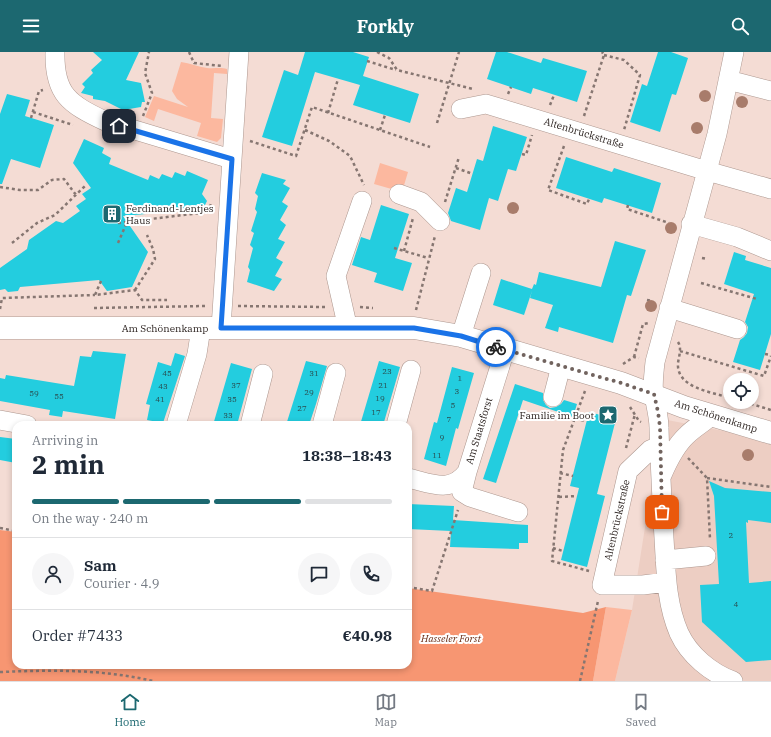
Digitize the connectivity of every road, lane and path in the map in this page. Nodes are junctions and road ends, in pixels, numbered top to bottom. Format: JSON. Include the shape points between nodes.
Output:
{"nodes":[{"id":1,"x":55,"y":52,"type":"edge"},
{"id":2,"x":150,"y":52,"type":"edge"},
{"id":3,"x":189,"y":52,"type":"edge"},
{"id":4,"x":459,"y":52,"type":"edge"},
{"id":5,"x":602,"y":52,"type":"edge"},
{"id":6,"x":734,"y":52,"type":"edge"},
{"id":7,"x":604,"y":55,"type":"junction"},
{"id":8,"x":234,"y":59,"type":"edge"},
{"id":9,"x":367,"y":62,"type":"dead end"},
{"id":10,"x":397,"y":70,"type":"dead end"},
{"id":11,"x":338,"y":79,"type":"dead end"},
{"id":12,"x":728,"y":80,"type":"junction"},
{"id":13,"x":60,"y":87,"type":"junction"},
{"id":14,"x":771,"y":92,"type":"edge"},
{"id":15,"x":554,"y":95,"type":"dead end"},
{"id":16,"x":461,"y":109,"type":"dead end"},
{"id":17,"x":548,"y":111,"type":"dead end"},
{"id":18,"x":32,"y":112,"type":"junction"},
{"id":19,"x":328,"y":113,"type":"junction"},
{"id":20,"x":385,"y":115,"type":"dead end"},
{"id":21,"x":31,"y":118,"type":"dead end"},
{"id":22,"x":142,"y":121,"type":"dead end"},
{"id":23,"x":582,"y":121,"type":"dead end"},
{"id":24,"x":437,"y":123,"type":"dead end"},
{"id":25,"x":74,"y":126,"type":"dead end"},
{"id":26,"x":380,"y":130,"type":"junction"},
{"id":27,"x":532,"y":134,"type":"dead end"},
{"id":28,"x":623,"y":134,"type":"dead end"},
{"id":29,"x":233,"y":136,"type":"junction"},
{"id":30,"x":564,"y":145,"type":"dead end"},
{"id":31,"x":430,"y":147,"type":"dead end"},
{"id":32,"x":522,"y":154,"type":"dead end"},
{"id":33,"x":459,"y":157,"type":"dead end"},
{"id":34,"x":232,"y":159,"type":"junction"},
{"id":35,"x":456,"y":168,"type":"junction"},
{"id":36,"x":707,"y":171,"type":"junction"},
{"id":37,"x":473,"y":174,"type":"dead end"},
{"id":38,"x":86,"y":185,"type":"dead end"},
{"id":39,"x":0,"y":187,"type":"edge"},
{"id":40,"x":771,"y":189,"type":"edge"},
{"id":41,"x":399,"y":194,"type":"dead end"},
{"id":42,"x":76,"y":195,"type":"junction"},
{"id":43,"x":589,"y":199,"type":"dead end"},
{"id":44,"x":212,"y":201,"type":"dead end"},
{"id":45,"x":362,"y":201,"type":"dead end"},
{"id":46,"x":628,"y":205,"type":"dead end"},
{"id":47,"x":440,"y":221,"type":"junction"},
{"id":48,"x":128,"y":222,"type":"junction"},
{"id":49,"x":118,"y":223,"type":"dead end"},
{"id":50,"x":669,"y":223,"type":"dead end"},
{"id":51,"x":692,"y":224,"type":"junction"},
{"id":52,"x":147,"y":235,"type":"dead end"},
{"id":53,"x":12,"y":243,"type":"dead end"},
{"id":54,"x":118,"y":243,"type":"dead end"},
{"id":55,"x":394,"y":248,"type":"dead end"},
{"id":56,"x":771,"y":251,"type":"edge"},
{"id":57,"x":428,"y":258,"type":"junction"},
{"id":58,"x":702,"y":258,"type":"dead end"},
{"id":59,"x":707,"y":259,"type":"dead end"},
{"id":60,"x":481,"y":273,"type":"dead end"},
{"id":61,"x":101,"y":281,"type":"dead end"},
{"id":62,"x":701,"y":283,"type":"dead end"},
{"id":63,"x":135,"y":290,"type":"junction"},
{"id":64,"x":95,"y":295,"type":"junction"},
{"id":65,"x":167,"y":300,"type":"dead end"},
{"id":66,"x":647,"y":300,"type":"dead end"},
{"id":67,"x":757,"y":300,"type":"dead end"},
{"id":68,"x":660,"y":304,"type":"junction"},
{"id":69,"x":222,"y":306,"type":"junction"},
{"id":70,"x":94,"y":308,"type":"dead end"},
{"id":71,"x":0,"y":309,"type":"edge"},
{"id":72,"x":643,"y":324,"type":"dead end"},
{"id":73,"x":0,"y":328,"type":"edge"},
{"id":74,"x":211,"y":328,"type":"junction"},
{"id":75,"x":414,"y":328,"type":"junction"},
{"id":76,"x":348,"y":329,"type":"junction"},
{"id":77,"x":737,"y":329,"type":"dead end"},
{"id":78,"x":461,"y":336,"type":"junction"},
{"id":79,"x":681,"y":346,"type":"dead end"},
{"id":80,"x":505,"y":350,"type":"junction"},
{"id":81,"x":680,"y":351,"type":"junction"},
{"id":82,"x":764,"y":354,"type":"dead end"},
{"id":83,"x":771,"y":355,"type":"edge"},
{"id":84,"x":622,"y":364,"type":"dead end"},
{"id":85,"x":561,"y":366,"type":"junction"},
{"id":86,"x":411,"y":370,"type":"dead end"},
{"id":87,"x":336,"y":373,"type":"dead end"},
{"id":88,"x":263,"y":374,"type":"dead end"},
{"id":89,"x":591,"y":374,"type":"junction"},
{"id":90,"x":654,"y":394,"type":"junction"},
{"id":91,"x":723,"y":396,"type":"edge"},
{"id":92,"x":553,"y":397,"type":"dead end"},
{"id":93,"x":759,"y":406,"type":"edge"},
{"id":94,"x":771,"y":410,"type":"edge"},
{"id":95,"x":636,"y":414,"type":"dead end"},
{"id":96,"x":711,"y":416,"type":"junction"},
{"id":97,"x":575,"y":419,"type":"junction"},
{"id":98,"x":0,"y":420,"type":"edge"},
{"id":99,"x":177,"y":421,"type":"edge"},
{"id":100,"x":251,"y":421,"type":"edge"},
{"id":101,"x":323,"y":421,"type":"edge"},
{"id":102,"x":397,"y":421,"type":"edge"},
{"id":103,"x":586,"y":421,"type":"dead end"},
{"id":104,"x":12,"y":422,"type":"edge"},
{"id":105,"x":771,"y":433,"type":"edge"},
{"id":106,"x":685,"y":436,"type":"junction"},
{"id":107,"x":659,"y":446,"type":"junction"},
{"id":108,"x":628,"y":471,"type":"junction"},
{"id":109,"x":467,"y":472,"type":"junction"},
{"id":110,"x":560,"y":472,"type":"junction"},
{"id":111,"x":573,"y":476,"type":"dead end"},
{"id":112,"x":707,"y":478,"type":"junction"},
{"id":113,"x":412,"y":479,"type":"edge"},
{"id":114,"x":660,"y":480,"type":"junction"},
{"id":115,"x":771,"y":487,"type":"edge"},
{"id":116,"x":462,"y":492,"type":"junction"},
{"id":117,"x":577,"y":496,"type":"dead end"},
{"id":118,"x":559,"y":497,"type":"junction"},
{"id":119,"x":518,"y":512,"type":"dead end"},
{"id":120,"x":0,"y":528,"type":"edge"},
{"id":121,"x":12,"y":530,"type":"edge"},
{"id":122,"x":553,"y":548,"type":"junction"},
{"id":123,"x":563,"y":551,"type":"dead end"},
{"id":124,"x":706,"y":556,"type":"joint"},
{"id":125,"x":665,"y":560,"type":"junction"},
{"id":126,"x":603,"y":580,"type":"junction"},
{"id":127,"x":666,"y":582,"type":"junction"},
{"id":128,"x":412,"y":588,"type":"edge"},
{"id":129,"x":0,"y":672,"type":"edge"},
{"id":130,"x":153,"y":681,"type":"edge"},
{"id":131,"x":580,"y":681,"type":"edge"},
{"id":132,"x":733,"y":681,"type":"edge"}],
"edges":[{"from":1,"to":13,"type":"street","via":[[54,70]]},
{"from":2,"to":22,"type":"path","via":[[145,73],[152,93]]},
{"from":3,"to":8,"type":"path","via":[[194,63],[211,66]]},
{"from":4,"to":24,"type":"path"},
{"from":5,"to":7,"type":"path"},
{"from":6,"to":12,"type":"street"},
{"from":7,"to":23,"type":"path"},
{"from":7,"to":28,"type":"path","via":[[624,60],[640,74]]},
{"from":8,"to":29,"type":"street"},
{"from":9,"to":10,"type":"path"},
{"from":11,"to":19,"type":"path"},
{"from":12,"to":14,"type":"street"},
{"from":12,"to":36,"type":"street"},
{"from":13,"to":18,"type":"path","via":[[39,91]]},
{"from":13,"to":34,"type":"street","via":[[71,102],[105,121]]},
{"from":15,"to":17,"type":"path"},
{"from":16,"to":36,"type":"street","name":"Altenbrückstraße","via":[[486,104]]},
{"from":18,"to":21,"type":"path"},
{"from":18,"to":25,"type":"path"},
{"from":19,"to":26,"type":"path"},
{"from":19,"to":29,"type":"path","via":[[312,108],[296,156]]},
{"from":20,"to":26,"type":"path"},
{"from":26,"to":31,"type":"path"},
{"from":27,"to":32,"type":"path","via":[[526,155]]},
{"from":29,"to":34,"type":"street"},
{"from":30,"to":43,"type":"path","via":[[548,190],[588,204]]},
{"from":33,"to":35,"type":"path"},
{"from":34,"to":69,"type":"street"},
{"from":35,"to":37,"type":"path"},
{"from":35,"to":47,"type":"path"},
{"from":36,"to":40,"type":"street","name":"Altenbrückstraße"},
{"from":36,"to":51,"type":"street"},
{"from":38,"to":42,"type":"path"},
{"from":39,"to":42,"type":"path","via":[[38,190],[52,180],[64,179]]},
{"from":41,"to":47,"type":"street","via":[[421,202]]},
{"from":42,"to":53,"type":"path","via":[[54,215],[37,222]]},
{"from":44,"to":48,"type":"path","via":[[208,212]]},
{"from":45,"to":76,"type":"street","via":[[336,276]]},
{"from":46,"to":50,"type":"path","via":[[626,209]]},
{"from":47,"to":57,"type":"path"},
{"from":48,"to":49,"type":"path"},
{"from":48,"to":54,"type":"path"},
{"from":51,"to":56,"type":"street","via":[[737,237]]},
{"from":51,"to":68,"type":"street"},
{"from":52,"to":63,"type":"path","via":[[155,259]]},
{"from":55,"to":57,"type":"path"},
{"from":57,"to":75,"type":"path","via":[[416,305]]},
{"from":58,"to":59,"type":"path"},
{"from":60,"to":78,"type":"street"},
{"from":61,"to":64,"type":"path"},
{"from":62,"to":67,"type":"path"},
{"from":63,"to":64,"type":"path"},
{"from":63,"to":65,"type":"path","via":[[142,300]]},
{"from":64,"to":71,"type":"path","via":[[2,298]]},
{"from":66,"to":68,"type":"path"},
{"from":68,"to":77,"type":"street"},
{"from":68,"to":90,"type":"street"},
{"from":69,"to":70,"type":"path"},
{"from":69,"to":74,"type":"street"},
{"from":72,"to":84,"type":"path","via":[[634,357]]},
{"from":73,"to":74,"type":"main road","name":"Am Schönenkamp"},
{"from":74,"to":76,"type":"main road","name":"Am Schönenkamp"},
{"from":74,"to":99,"type":"street","via":[[197,354]]},
{"from":75,"to":76,"type":"main road","name":"Am Schönenkamp"},
{"from":75,"to":78,"type":"main road","name":"Am Schönenkamp"},
{"from":78,"to":80,"type":"main road","name":"Am Schönenkamp"},
{"from":79,"to":81,"type":"path"},
{"from":80,"to":85,"type":"main road","name":"Am Schönenkamp"},
{"from":80,"to":109,"type":"street","name":"Am Staatsforst"},
{"from":81,"to":83,"type":"path","via":[[764,376]]},
{"from":81,"to":91,"type":"path","via":[[678,370],[683,379],[691,385]]},
{"from":82,"to":83,"type":"path"},
{"from":85,"to":89,"type":"main road","name":"Am Schönenkamp"},
{"from":85,"to":92,"type":"street"},
{"from":86,"to":102,"type":"street"},
{"from":87,"to":101,"type":"street"},
{"from":88,"to":100,"type":"street"},
{"from":89,"to":90,"type":"main road","name":"Am Schönenkamp"},
{"from":89,"to":97,"type":"path"},
{"from":90,"to":96,"type":"main road","name":"Am Schönenkamp"},
{"from":90,"to":107,"type":"street","via":[[658,412]]},
{"from":93,"to":94,"type":"path"},
{"from":95,"to":108,"type":"path","via":[[623,462]]},
{"from":96,"to":105,"type":"main road","name":"Am Schönenkamp"},
{"from":96,"to":106,"type":"street"},
{"from":97,"to":103,"type":"path"},
{"from":97,"to":110,"type":"path","via":[[563,450]]},
{"from":98,"to":104,"type":"street"},
{"from":106,"to":112,"type":"path","via":[[691,448],[688,458]]},
{"from":106,"to":114,"type":"street","via":[[673,452]]},
{"from":107,"to":108,"type":"street","name":"Altenbrückstraße","via":[[650,450]]},
{"from":107,"to":114,"type":"street"},
{"from":108,"to":126,"type":"street","name":"Altenbrückstraße"},
{"from":109,"to":113,"type":"street","name":"Am Staatsforst","via":[[454,485],[445,486]]},
{"from":109,"to":116,"type":"street"},
{"from":110,"to":111,"type":"path"},
{"from":110,"to":118,"type":"path"},
{"from":112,"to":115,"type":"path"},
{"from":112,"to":124,"type":"path","via":[[710,548]]},
{"from":114,"to":125,"type":"street"},
{"from":116,"to":119,"type":"street","via":[[470,497]]},
{"from":116,"to":128,"type":"path","via":[[460,507],[432,591]]},
{"from":117,"to":118,"type":"path"},
{"from":118,"to":122,"type":"path"},
{"from":120,"to":121,"type":"path"},
{"from":122,"to":123,"type":"path"},
{"from":122,"to":126,"type":"path","via":[[552,560]]},
{"from":124,"to":125,"type":"street"},
{"from":125,"to":127,"type":"street"},
{"from":126,"to":127,"type":"street","via":[[643,585]]},
{"from":126,"to":131,"type":"path"},
{"from":127,"to":132,"type":"street","via":[[673,615],[688,648],[709,668]]},
{"from":129,"to":130,"type":"path","via":[[108,672]]}]}
